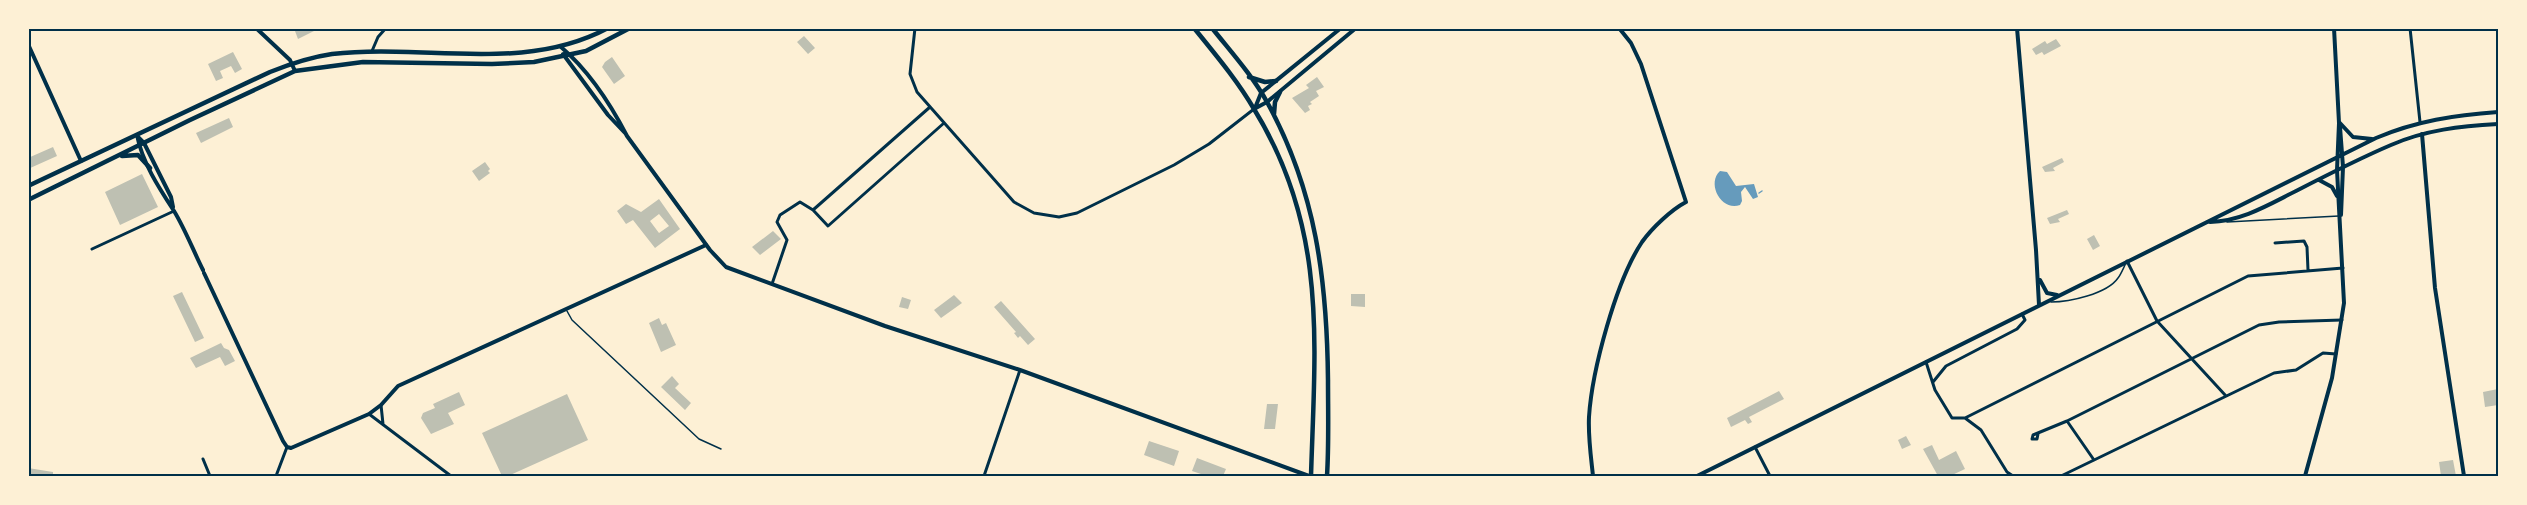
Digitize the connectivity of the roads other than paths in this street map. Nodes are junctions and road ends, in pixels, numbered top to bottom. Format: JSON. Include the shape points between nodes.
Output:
{"nodes":[{"id":1,"x":256,"y":28,"type":"edge"},
{"id":2,"x":386,"y":28,"type":"edge"},
{"id":3,"x":608,"y":28,"type":"edge"},
{"id":4,"x":630,"y":28,"type":"edge"},
{"id":5,"x":915,"y":28,"type":"edge"},
{"id":6,"x":1194,"y":28,"type":"edge"},
{"id":7,"x":1212,"y":28,"type":"edge"},
{"id":8,"x":1341,"y":28,"type":"edge"},
{"id":9,"x":1354,"y":28,"type":"edge"},
{"id":10,"x":1619,"y":28,"type":"edge"},
{"id":11,"x":2017,"y":28,"type":"edge"},
{"id":12,"x":2334,"y":28,"type":"edge"},
{"id":13,"x":2410,"y":28,"type":"edge"},
{"id":14,"x":28,"y":44,"type":"edge"},
{"id":15,"x":561,"y":47,"type":"junction"},
{"id":16,"x":372,"y":52,"type":"junction"},
{"id":17,"x":571,"y":55,"type":"junction"},
{"id":18,"x":564,"y":57,"type":"junction"},
{"id":19,"x":373,"y":62,"type":"junction"},
{"id":20,"x":292,"y":64,"type":"junction"},
{"id":21,"x":295,"y":71,"type":"junction"},
{"id":22,"x":1250,"y":77,"type":"junction"},
{"id":23,"x":1276,"y":81,"type":"junction"},
{"id":24,"x":1280,"y":92,"type":"junction"},
{"id":25,"x":1261,"y":93,"type":"junction"},
{"id":26,"x":1267,"y":102,"type":"junction"},
{"id":27,"x":930,"y":107,"type":"junction"},
{"id":28,"x":1254,"y":109,"type":"junction"},
{"id":29,"x":2499,"y":112,"type":"edge"},
{"id":30,"x":1274,"y":116,"type":"junction"},
{"id":31,"x":2339,"y":122,"type":"junction"},
{"id":32,"x":2420,"y":122,"type":"junction"},
{"id":33,"x":944,"y":123,"type":"junction"},
{"id":34,"x":2499,"y":124,"type":"edge"},
{"id":35,"x":625,"y":134,"type":"junction"},
{"id":36,"x":2422,"y":134,"type":"junction"},
{"id":37,"x":137,"y":135,"type":"junction"},
{"id":38,"x":2376,"y":138,"type":"junction"},
{"id":39,"x":141,"y":144,"type":"junction"},
{"id":40,"x":2340,"y":157,"type":"junction"},
{"id":41,"x":116,"y":158,"type":"junction"},
{"id":42,"x":81,"y":161,"type":"junction"},
{"id":43,"x":75,"y":164,"type":"junction"},
{"id":44,"x":2343,"y":167,"type":"junction"},
{"id":45,"x":150,"y":168,"type":"junction"},
{"id":46,"x":2337,"y":170,"type":"junction"},
{"id":47,"x":79,"y":177,"type":"junction"},
{"id":48,"x":2318,"y":180,"type":"junction"},
{"id":49,"x":28,"y":186,"type":"edge"},
{"id":50,"x":2337,"y":196,"type":"junction"},
{"id":51,"x":28,"y":200,"type":"edge"},
{"id":52,"x":813,"y":210,"type":"junction"},
{"id":53,"x":174,"y":211,"type":"junction"},
{"id":54,"x":2340,"y":216,"type":"junction"},
{"id":55,"x":2206,"y":222,"type":"junction"},
{"id":56,"x":2223,"y":222,"type":"junction"},
{"id":57,"x":2276,"y":243,"type":"dead end"},
{"id":58,"x":706,"y":245,"type":"junction"},
{"id":59,"x":92,"y":249,"type":"dead end"},
{"id":60,"x":2127,"y":261,"type":"junction"},
{"id":61,"x":2343,"y":268,"type":"junction"},
{"id":62,"x":2308,"y":270,"type":"junction"},
{"id":63,"x":2038,"y":277,"type":"junction"},
{"id":64,"x":772,"y":285,"type":"junction"},
{"id":65,"x":2062,"y":294,"type":"junction"},
{"id":66,"x":2047,"y":302,"type":"junction"},
{"id":67,"x":2039,"y":305,"type":"junction"},
{"id":68,"x":566,"y":309,"type":"junction"},
{"id":69,"x":2022,"y":314,"type":"junction"},
{"id":70,"x":2342,"y":320,"type":"junction"},
{"id":71,"x":2157,"y":321,"type":"junction"},
{"id":72,"x":2337,"y":354,"type":"junction"},
{"id":73,"x":2191,"y":359,"type":"junction"},
{"id":74,"x":1926,"y":362,"type":"junction"},
{"id":75,"x":1020,"y":370,"type":"junction"},
{"id":76,"x":1933,"y":382,"type":"junction"},
{"id":77,"x":2227,"y":396,"type":"junction"},
{"id":78,"x":381,"y":405,"type":"junction"},
{"id":79,"x":369,"y":414,"type":"junction"},
{"id":80,"x":1965,"y":418,"type":"junction"},
{"id":81,"x":2067,"y":421,"type":"junction"},
{"id":82,"x":383,"y":424,"type":"junction"},
{"id":83,"x":2038,"y":435,"type":"dead end"},
{"id":84,"x":287,"y":447,"type":"junction"},
{"id":85,"x":1755,"y":447,"type":"junction"},
{"id":86,"x":722,"y":449,"type":"dead end"},
{"id":87,"x":203,"y":459,"type":"dead end"},
{"id":88,"x":2094,"y":460,"type":"junction"},
{"id":89,"x":210,"y":477,"type":"edge"},
{"id":90,"x":276,"y":477,"type":"edge"},
{"id":91,"x":451,"y":477,"type":"edge"},
{"id":92,"x":984,"y":477,"type":"edge"},
{"id":93,"x":1310,"y":477,"type":"edge"},
{"id":94,"x":1327,"y":477,"type":"edge"},
{"id":95,"x":1593,"y":477,"type":"edge"},
{"id":96,"x":1697,"y":477,"type":"edge"},
{"id":97,"x":1770,"y":477,"type":"edge"},
{"id":98,"x":2013,"y":477,"type":"edge"},
{"id":99,"x":2061,"y":477,"type":"edge"},
{"id":100,"x":2305,"y":477,"type":"edge"},
{"id":101,"x":2464,"y":477,"type":"edge"}],
"edges":[{"from":1,"to":20,"type":"main road"},
{"from":2,"to":16,"type":"street"},
{"from":3,"to":15,"type":"main road"},
{"from":4,"to":17,"type":"main road","via":[[605,43]]},
{"from":5,"to":27,"type":"street","via":[[910,74],[917,92]]},
{"from":6,"to":28,"type":"main road"},
{"from":7,"to":22,"type":"main road"},
{"from":8,"to":23,"type":"main road"},
{"from":9,"to":24,"type":"main road"},
{"from":10,"to":95,"type":"main road","via":[[1641,64],[1686,202],[1642,242],[1607,325],[1589,414]]},
{"from":11,"to":63,"type":"main road"},
{"from":12,"to":31,"type":"main road"},
{"from":13,"to":32,"type":"street"},
{"from":14,"to":42,"type":"main road"},
{"from":15,"to":16,"type":"main road","via":[[501,55]]},
{"from":15,"to":17,"type":"main road"},
{"from":15,"to":18,"type":"main road"},
{"from":16,"to":19,"type":"main road"},
{"from":16,"to":20,"type":"main road","via":[[330,54]]},
{"from":17,"to":18,"type":"main road"},
{"from":17,"to":35,"type":"main road"},
{"from":18,"to":19,"type":"main road","via":[[516,64]]},
{"from":18,"to":35,"type":"main road"},
{"from":19,"to":21,"type":"main road"},
{"from":20,"to":21,"type":"main road"},
{"from":20,"to":37,"type":"main road"},
{"from":21,"to":39,"type":"main road"},
{"from":22,"to":23,"type":"main road"},
{"from":22,"to":25,"type":"main road"},
{"from":23,"to":25,"type":"main road"},
{"from":24,"to":26,"type":"main road"},
{"from":24,"to":30,"type":"main road"},
{"from":25,"to":26,"type":"main road"},
{"from":25,"to":28,"type":"main road"},
{"from":26,"to":28,"type":"main road"},
{"from":26,"to":30,"type":"main road"},
{"from":27,"to":33,"type":"street"},
{"from":27,"to":52,"type":"street"},
{"from":28,"to":33,"type":"street","via":[[1174,165],[1077,213],[1059,217],[1034,213],[1014,202]]},
{"from":28,"to":93,"type":"main road","via":[[1289,178],[1312,276],[1315,392]]},
{"from":29,"to":32,"type":"main road"},
{"from":30,"to":94,"type":"main road","via":[[1307,196],[1318,239],[1327,332]]},
{"from":31,"to":38,"type":"main road","via":[[2353,137]]},
{"from":31,"to":40,"type":"main road"},
{"from":32,"to":38,"type":"main road"},
{"from":33,"to":52,"type":"street","via":[[828,226]]},
{"from":34,"to":36,"type":"main road"},
{"from":35,"to":58,"type":"main road"},
{"from":36,"to":44,"type":"main road"},
{"from":36,"to":101,"type":"main road","via":[[2435,288]]},
{"from":37,"to":39,"type":"main road"},
{"from":37,"to":42,"type":"main road"},
{"from":38,"to":40,"type":"main road"},
{"from":39,"to":41,"type":"main road"},
{"from":39,"to":45,"type":"main road"},
{"from":39,"to":53,"type":"main road","via":[[171,197]]},
{"from":40,"to":44,"type":"main road"},
{"from":40,"to":46,"type":"main road"},
{"from":40,"to":55,"type":"main road"},
{"from":41,"to":45,"type":"main road","via":[[138,155]]},
{"from":41,"to":47,"type":"main road"},
{"from":42,"to":43,"type":"main road"},
{"from":43,"to":47,"type":"main road","via":[[80,170]]},
{"from":43,"to":49,"type":"main road"},
{"from":44,"to":46,"type":"main road"},
{"from":44,"to":54,"type":"main road"},
{"from":45,"to":53,"type":"main road"},
{"from":46,"to":48,"type":"main road"},
{"from":46,"to":50,"type":"main road"},
{"from":47,"to":51,"type":"main road"},
{"from":48,"to":50,"type":"main road","via":[[2332,187]]},
{"from":48,"to":56,"type":"main road","via":[[2246,216]]},
{"from":50,"to":54,"type":"main road"},
{"from":52,"to":64,"type":"street","via":[[800,202],[778,218],[787,240]]},
{"from":53,"to":59,"type":"street"},
{"from":53,"to":84,"type":"main road"},
{"from":54,"to":56,"type":"lane"},
{"from":54,"to":61,"type":"main road"},
{"from":55,"to":56,"type":"main road"},
{"from":55,"to":60,"type":"main road"},
{"from":57,"to":62,"type":"street","via":[[2304,241]]},
{"from":58,"to":64,"type":"main road","via":[[726,267]]},
{"from":58,"to":68,"type":"main road"},
{"from":60,"to":65,"type":"main road"},
{"from":60,"to":66,"type":"lane","via":[[2118,279],[2102,289],[2079,300]]},
{"from":60,"to":71,"type":"street"},
{"from":61,"to":62,"type":"street"},
{"from":61,"to":70,"type":"main road"},
{"from":62,"to":71,"type":"street","via":[[2248,276]]},
{"from":63,"to":65,"type":"main road","via":[[2047,293]]},
{"from":63,"to":67,"type":"main road"},
{"from":64,"to":75,"type":"main road"},
{"from":65,"to":66,"type":"main road"},
{"from":66,"to":67,"type":"main road"},
{"from":67,"to":69,"type":"main road"},
{"from":68,"to":78,"type":"main road","via":[[398,386]]},
{"from":68,"to":86,"type":"lane","via":[[572,320],[699,439]]},
{"from":69,"to":74,"type":"main road"},
{"from":69,"to":76,"type":"street","via":[[2025,320],[2018,329],[1946,366]]},
{"from":70,"to":72,"type":"main road"},
{"from":70,"to":73,"type":"street","via":[[2259,325]]},
{"from":71,"to":73,"type":"street"},
{"from":71,"to":80,"type":"street"},
{"from":72,"to":77,"type":"street","via":[[2322,352],[2296,370],[2274,373]]},
{"from":72,"to":100,"type":"main road"},
{"from":73,"to":77,"type":"street"},
{"from":73,"to":81,"type":"street"},
{"from":74,"to":76,"type":"street"},
{"from":74,"to":85,"type":"main road"},
{"from":75,"to":92,"type":"street"},
{"from":75,"to":93,"type":"main road"},
{"from":76,"to":80,"type":"street","via":[[1952,418]]},
{"from":77,"to":88,"type":"street"},
{"from":78,"to":79,"type":"main road"},
{"from":78,"to":82,"type":"street"},
{"from":79,"to":82,"type":"street"},
{"from":79,"to":84,"type":"main road","via":[[297,447]]},
{"from":80,"to":98,"type":"street","via":[[1981,430]]},
{"from":81,"to":83,"type":"street"},
{"from":81,"to":88,"type":"street"},
{"from":82,"to":91,"type":"street"},
{"from":84,"to":90,"type":"street"},
{"from":85,"to":96,"type":"main road"},
{"from":85,"to":97,"type":"street"},
{"from":87,"to":89,"type":"street"},
{"from":88,"to":99,"type":"street"}]}
